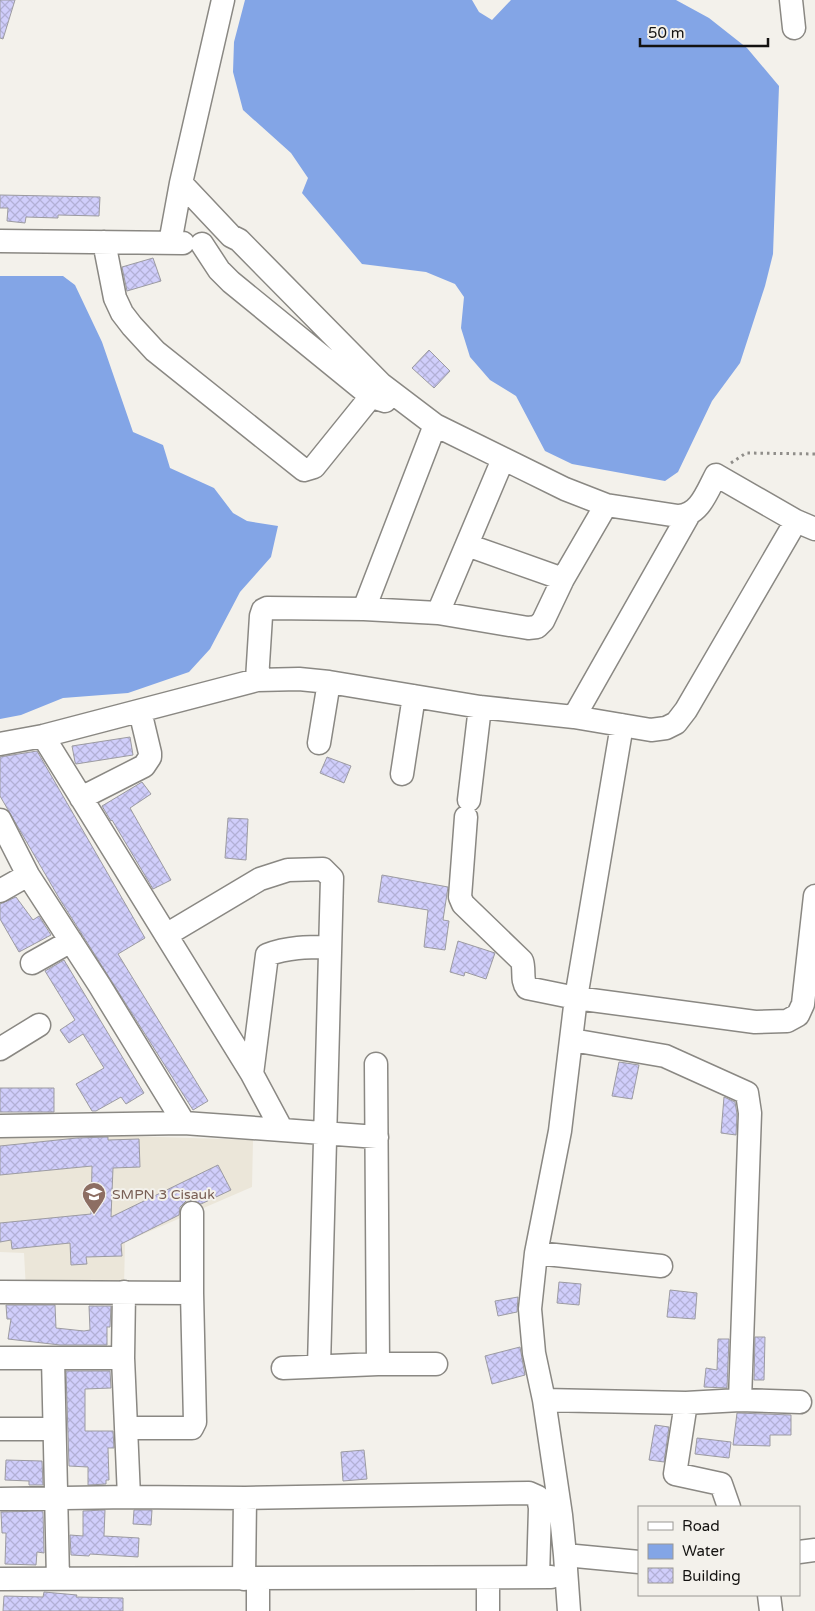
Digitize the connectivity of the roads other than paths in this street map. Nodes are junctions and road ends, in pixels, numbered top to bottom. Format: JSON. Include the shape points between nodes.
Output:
{"nodes":[{"id":1,"x":223,"y":0,"type":"edge"},
{"id":2,"x":791,"y":0,"type":"edge"},
{"id":3,"x":794,"y":28,"type":"dead end"},
{"id":4,"x":181,"y":183,"type":"junction"},
{"id":5,"x":231,"y":236,"type":"junction"},
{"id":6,"x":0,"y":241,"type":"edge"},
{"id":7,"x":104,"y":242,"type":"junction"},
{"id":8,"x":170,"y":243,"type":"junction"},
{"id":9,"x":202,"y":244,"type":"junction"},
{"id":10,"x":376,"y":390,"type":"junction"},
{"id":11,"x":427,"y":419,"type":"junction"},
{"id":12,"x":503,"y":459,"type":"junction"},
{"id":13,"x":606,"y":505,"type":"junction"},
{"id":14,"x":688,"y":516,"type":"junction"},
{"id":15,"x":805,"y":525,"type":"edge"},
{"id":16,"x":467,"y":544,"type":"junction"},
{"id":17,"x":563,"y":579,"type":"junction"},
{"id":18,"x":364,"y":609,"type":"junction"},
{"id":19,"x":438,"y":613,"type":"junction"},
{"id":20,"x":257,"y":680,"type":"junction"},
{"id":21,"x":329,"y":682,"type":"junction"},
{"id":22,"x":414,"y":696,"type":"junction"},
{"id":23,"x":480,"y":707,"type":"junction"},
{"id":24,"x":140,"y":711,"type":"junction"},
{"id":25,"x":574,"y":717,"type":"junction"},
{"id":26,"x":622,"y":725,"type":"junction"},
{"id":27,"x":43,"y":736,"type":"junction"},
{"id":28,"x":0,"y":744,"type":"edge"},
{"id":29,"x":319,"y":744,"type":"dead end"},
{"id":30,"x":402,"y":774,"type":"dead end"},
{"id":31,"x":81,"y":798,"type":"junction"},
{"id":32,"x":0,"y":820,"type":"edge"},
{"id":33,"x":28,"y":875,"type":"junction"},
{"id":34,"x":0,"y":891,"type":"edge"},
{"id":35,"x":815,"y":896,"type":"edge"},
{"id":36,"x":166,"y":935,"type":"junction"},
{"id":37,"x":71,"y":941,"type":"junction"},
{"id":38,"x":330,"y":947,"type":"junction"},
{"id":39,"x":32,"y":963,"type":"dead end"},
{"id":40,"x":576,"y":998,"type":"junction"},
{"id":41,"x":39,"y":1025,"type":"dead end"},
{"id":42,"x":572,"y":1040,"type":"junction"},
{"id":43,"x":0,"y":1049,"type":"edge"},
{"id":44,"x":376,"y":1064,"type":"dead end"},
{"id":45,"x":252,"y":1074,"type":"junction"},
{"id":46,"x":184,"y":1123,"type":"junction"},
{"id":47,"x":0,"y":1126,"type":"edge"},
{"id":48,"x":282,"y":1130,"type":"junction"},
{"id":49,"x":326,"y":1134,"type":"junction"},
{"id":50,"x":377,"y":1137,"type":"junction"},
{"id":51,"x":192,"y":1214,"type":"dead end"},
{"id":52,"x":536,"y":1253,"type":"junction"},
{"id":53,"x":661,"y":1266,"type":"dead end"},
{"id":54,"x":0,"y":1292,"type":"edge"},
{"id":55,"x":124,"y":1292,"type":"junction"},
{"id":56,"x":192,"y":1293,"type":"junction"},
{"id":57,"x":0,"y":1358,"type":"edge"},
{"id":58,"x":52,"y":1358,"type":"junction"},
{"id":59,"x":123,"y":1358,"type":"junction"},
{"id":60,"x":378,"y":1364,"type":"junction"},
{"id":61,"x":436,"y":1364,"type":"dead end"},
{"id":62,"x":320,"y":1366,"type":"junction"},
{"id":63,"x":283,"y":1368,"type":"dead end"},
{"id":64,"x":544,"y":1400,"type":"junction"},
{"id":65,"x":740,"y":1400,"type":"junction"},
{"id":66,"x":800,"y":1402,"type":"dead end"},
{"id":67,"x":686,"y":1403,"type":"junction"},
{"id":68,"x":54,"y":1428,"type":"junction"},
{"id":69,"x":126,"y":1428,"type":"junction"},
{"id":70,"x":0,"y":1429,"type":"edge"},
{"id":71,"x":129,"y":1497,"type":"junction"},
{"id":72,"x":245,"y":1498,"type":"junction"},
{"id":73,"x":0,"y":1499,"type":"edge"},
{"id":74,"x":56,"y":1499,"type":"junction"},
{"id":75,"x":729,"y":1506,"type":"edge"},
{"id":76,"x":815,"y":1550,"type":"edge"},
{"id":77,"x":800,"y":1552,"type":"edge"},
{"id":78,"x":638,"y":1562,"type":"edge"},
{"id":79,"x":566,"y":1566,"type":"junction"},
{"id":80,"x":538,"y":1577,"type":"junction"},
{"id":81,"x":488,"y":1578,"type":"junction"},
{"id":82,"x":0,"y":1579,"type":"edge"},
{"id":83,"x":58,"y":1579,"type":"junction"},
{"id":84,"x":251,"y":1579,"type":"junction"},
{"id":85,"x":769,"y":1596,"type":"edge"},
{"id":86,"x":258,"y":1611,"type":"edge"},
{"id":87,"x":488,"y":1611,"type":"edge"},
{"id":88,"x":569,"y":1611,"type":"edge"},
{"id":89,"x":771,"y":1611,"type":"edge"}],
"edges":[{"from":1,"to":4,"type":"street"},
{"from":2,"to":3,"type":"street"},
{"from":4,"to":5,"type":"street"},
{"from":4,"to":8,"type":"street"},
{"from":5,"to":9,"type":"street"},
{"from":5,"to":10,"type":"street","via":[[239,240]]},
{"from":6,"to":7,"type":"street"},
{"from":7,"to":8,"type":"street"},
{"from":7,"to":10,"type":"street","via":[[115,298],[132,326],[155,351],[304,470],[314,467]]},
{"from":8,"to":9,"type":"street"},
{"from":9,"to":10,"type":"street","via":[[231,282]]},
{"from":10,"to":11,"type":"street"},
{"from":11,"to":12,"type":"street"},
{"from":11,"to":18,"type":"street"},
{"from":12,"to":13,"type":"street"},
{"from":12,"to":16,"type":"street"},
{"from":13,"to":14,"type":"street"},
{"from":13,"to":17,"type":"street"},
{"from":14,"to":15,"type":"street","via":[[696,509],[716,475]]},
{"from":14,"to":25,"type":"street"},
{"from":15,"to":26,"type":"street","via":[[676,723],[651,730]]},
{"from":16,"to":17,"type":"street"},
{"from":16,"to":19,"type":"street"},
{"from":17,"to":19,"type":"street","via":[[537,627]]},
{"from":18,"to":19,"type":"street"},
{"from":18,"to":20,"type":"street","via":[[263,610]]},
{"from":20,"to":21,"type":"street"},
{"from":20,"to":24,"type":"street"},
{"from":21,"to":22,"type":"street"},
{"from":21,"to":29,"type":"street"},
{"from":22,"to":23,"type":"street"},
{"from":22,"to":30,"type":"street"},
{"from":23,"to":25,"type":"street"},
{"from":23,"to":40,"type":"street","via":[[460,897],[463,904],[522,961],[523,982],[527,988]]},
{"from":24,"to":27,"type":"street"},
{"from":24,"to":31,"type":"street","via":[[150,753],[148,761]]},
{"from":25,"to":26,"type":"street"},
{"from":26,"to":40,"type":"street"},
{"from":27,"to":28,"type":"street"},
{"from":27,"to":31,"type":"street"},
{"from":31,"to":36,"type":"street"},
{"from":32,"to":33,"type":"street"},
{"from":33,"to":34,"type":"street"},
{"from":33,"to":37,"type":"street"},
{"from":35,"to":40,"type":"street","via":[[803,1004],[798,1015],[787,1021],[755,1022]]},
{"from":36,"to":38,"type":"street","via":[[260,879],[288,870],[323,868],[332,878]]},
{"from":36,"to":45,"type":"street"},
{"from":37,"to":39,"type":"street"},
{"from":37,"to":46,"type":"street"},
{"from":38,"to":45,"type":"street","via":[[299,947],[267,955]]},
{"from":38,"to":49,"type":"street"},
{"from":40,"to":42,"type":"street"},
{"from":41,"to":43,"type":"street"},
{"from":42,"to":52,"type":"street","via":[[560,1131]]},
{"from":42,"to":65,"type":"street","via":[[664,1056],[747,1093],[750,1113]]},
{"from":44,"to":50,"type":"street"},
{"from":45,"to":48,"type":"street"},
{"from":46,"to":47,"type":"street"},
{"from":46,"to":48,"type":"street"},
{"from":48,"to":49,"type":"street"},
{"from":49,"to":50,"type":"street"},
{"from":49,"to":62,"type":"street"},
{"from":50,"to":60,"type":"street"},
{"from":51,"to":56,"type":"street"},
{"from":52,"to":53,"type":"street"},
{"from":52,"to":64,"type":"street","via":[[530,1308],[534,1353]]},
{"from":54,"to":55,"type":"street"},
{"from":55,"to":56,"type":"street"},
{"from":55,"to":59,"type":"street"},
{"from":56,"to":69,"type":"street","via":[[196,1422],[192,1428]]},
{"from":57,"to":58,"type":"street"},
{"from":58,"to":59,"type":"street"},
{"from":58,"to":68,"type":"street"},
{"from":59,"to":69,"type":"street"},
{"from":60,"to":61,"type":"street"},
{"from":60,"to":62,"type":"street"},
{"from":62,"to":63,"type":"street"},
{"from":64,"to":67,"type":"street"},
{"from":64,"to":79,"type":"street"},
{"from":65,"to":66,"type":"street"},
{"from":65,"to":67,"type":"street"},
{"from":67,"to":75,"type":"street","via":[[675,1474],[721,1484]]},
{"from":68,"to":70,"type":"street"},
{"from":68,"to":74,"type":"street"},
{"from":69,"to":71,"type":"street"},
{"from":71,"to":72,"type":"street"},
{"from":71,"to":74,"type":"street"},
{"from":72,"to":80,"type":"street","via":[[529,1493],[538,1497],[540,1508]]},
{"from":72,"to":84,"type":"street"},
{"from":73,"to":74,"type":"street"},
{"from":74,"to":83,"type":"street"},
{"from":76,"to":77,"type":"street"},
{"from":78,"to":79,"type":"street"},
{"from":79,"to":80,"type":"street"},
{"from":79,"to":88,"type":"street"},
{"from":80,"to":81,"type":"street"},
{"from":81,"to":84,"type":"street"},
{"from":81,"to":87,"type":"street"},
{"from":82,"to":83,"type":"street"},
{"from":83,"to":84,"type":"street"},
{"from":84,"to":86,"type":"street"},
{"from":85,"to":89,"type":"street"}]}
